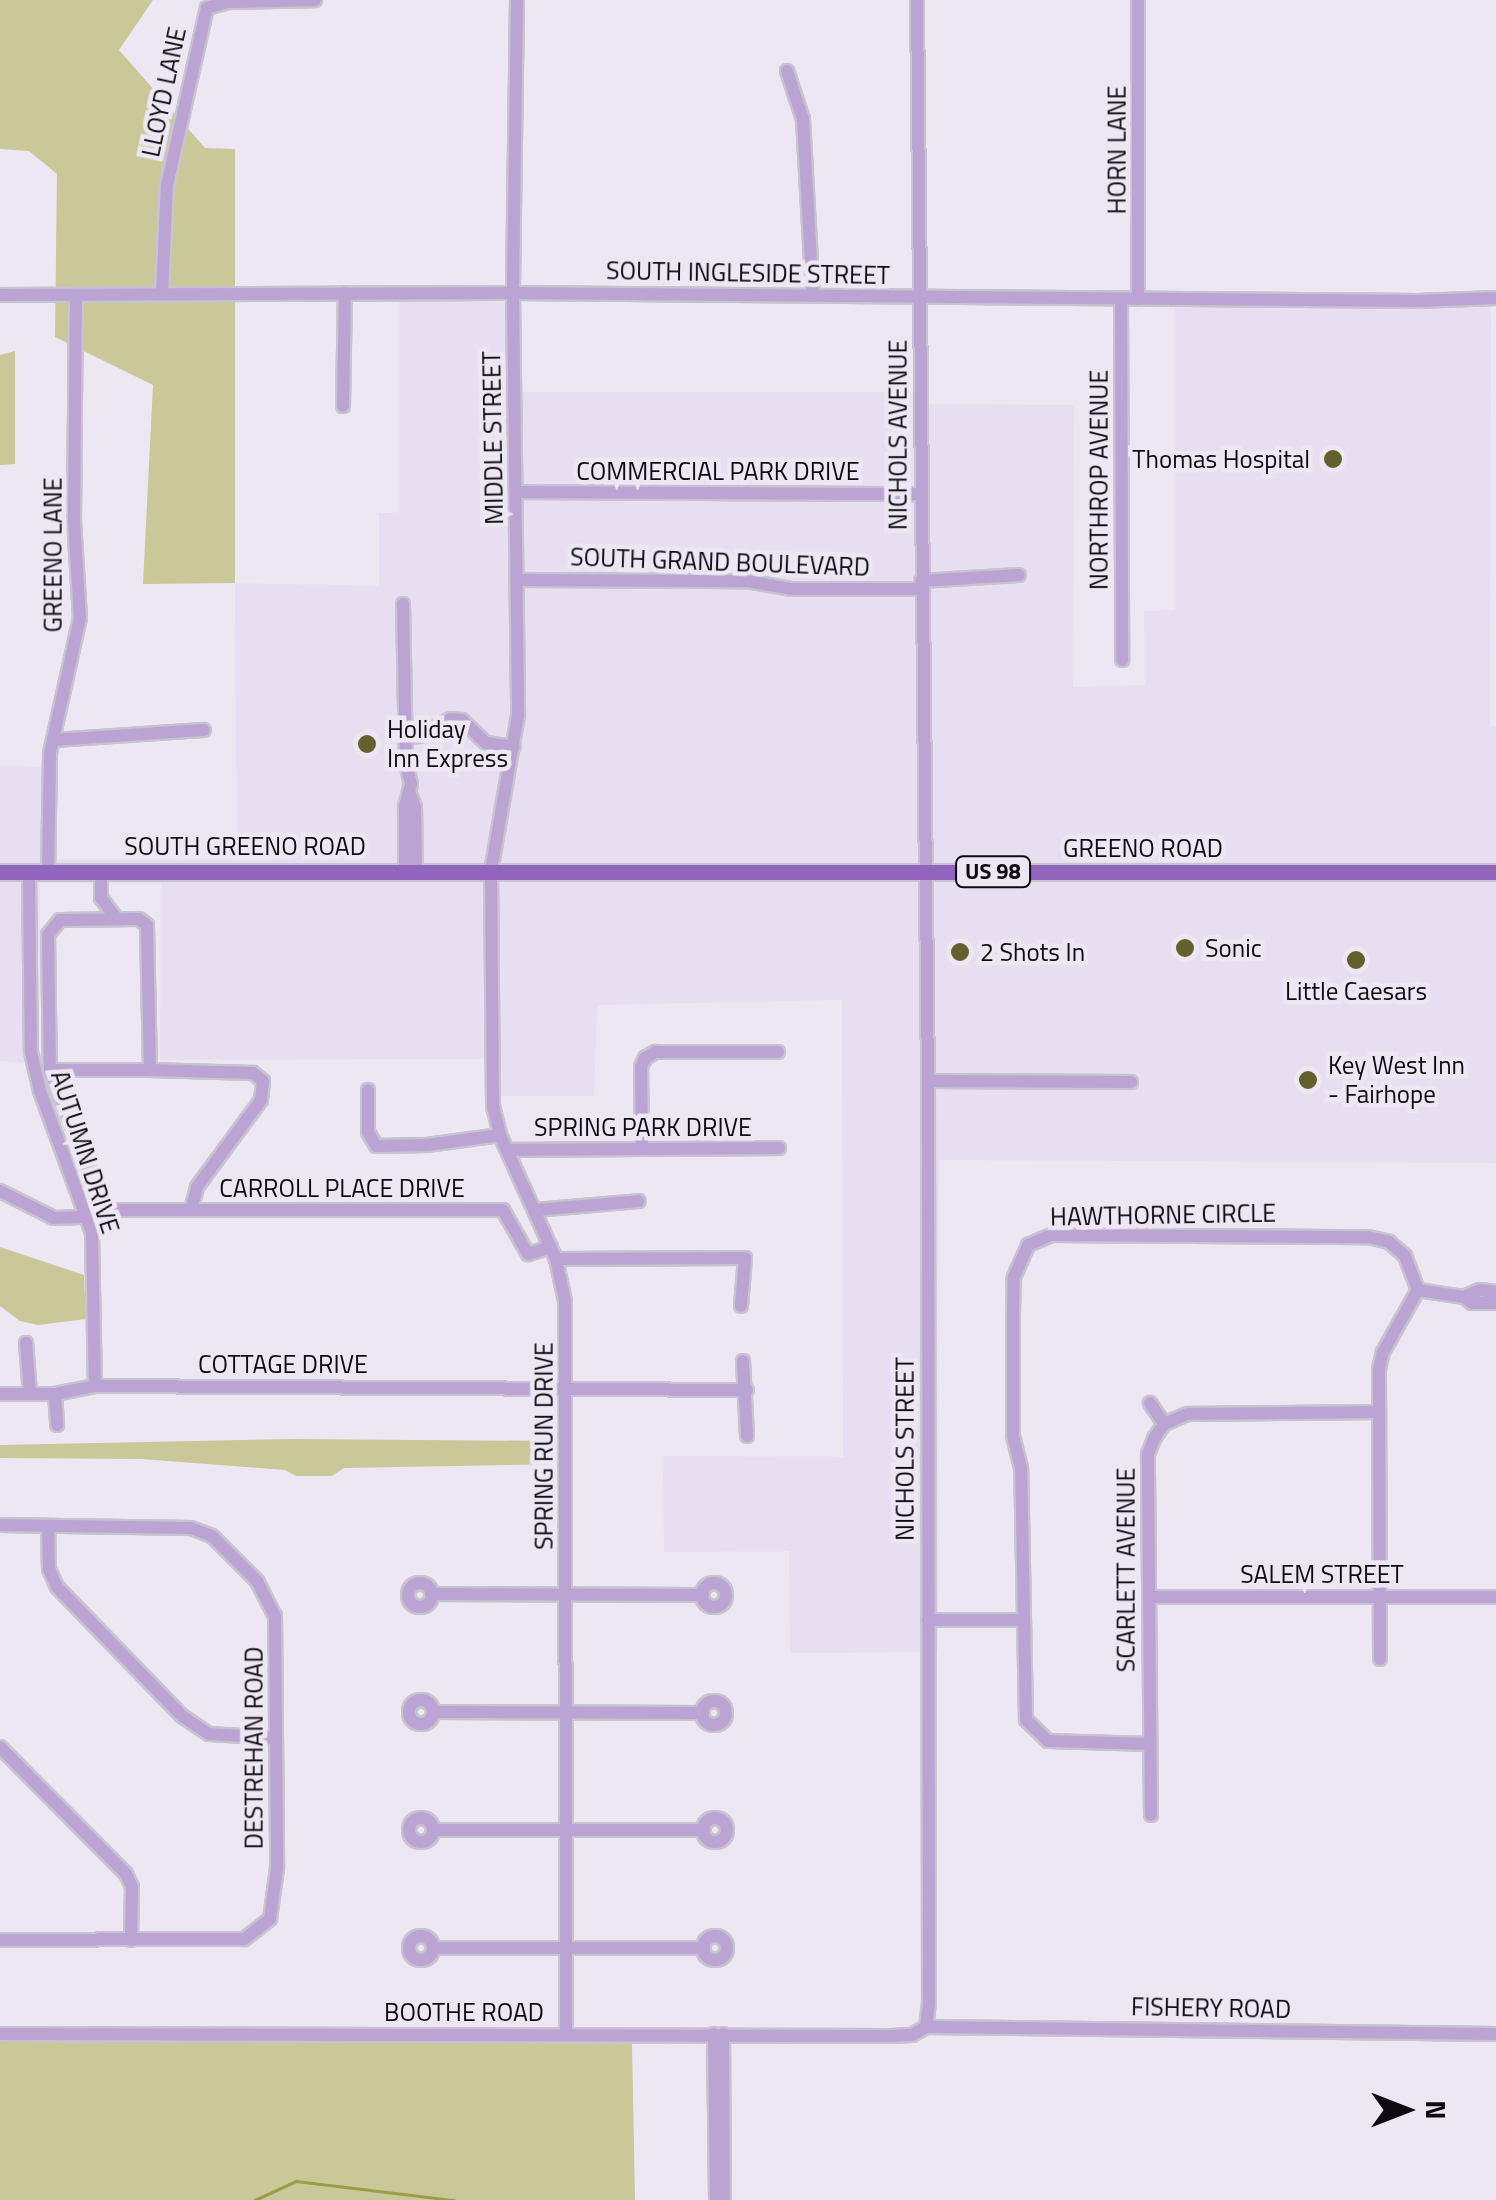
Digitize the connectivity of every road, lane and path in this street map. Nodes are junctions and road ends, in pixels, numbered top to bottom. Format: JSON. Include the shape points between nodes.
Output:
{"nodes":[{"id":1,"x":315,"y":0,"type":"edge"},
{"id":2,"x":517,"y":0,"type":"edge"},
{"id":3,"x":917,"y":0,"type":"edge"},
{"id":4,"x":1138,"y":0,"type":"edge"},
{"id":5,"x":787,"y":71,"type":"dead end"},
{"id":6,"x":344,"y":293,"type":"junction"},
{"id":7,"x":513,"y":293,"type":"junction"},
{"id":8,"x":162,"y":294,"type":"junction"},
{"id":9,"x":0,"y":295,"type":"edge"},
{"id":10,"x":76,"y":295,"type":"junction"},
{"id":11,"x":812,"y":296,"type":"junction"},
{"id":12,"x":920,"y":298,"type":"junction"},
{"id":13,"x":1496,"y":298,"type":"edge"},
{"id":14,"x":1121,"y":299,"type":"junction"},
{"id":15,"x":1138,"y":300,"type":"junction"},
{"id":16,"x":343,"y":406,"type":"dead end"},
{"id":17,"x":516,"y":492,"type":"junction"},
{"id":18,"x":920,"y":494,"type":"junction"},
{"id":19,"x":1019,"y":576,"type":"dead end"},
{"id":20,"x":518,"y":580,"type":"junction"},
{"id":21,"x":921,"y":585,"type":"junction"},
{"id":22,"x":404,"y":604,"type":"dead end"},
{"id":23,"x":1122,"y":660,"type":"dead end"},
{"id":24,"x":204,"y":730,"type":"dead end"},
{"id":25,"x":406,"y":737,"type":"junction"},
{"id":26,"x":53,"y":740,"type":"junction"},
{"id":27,"x":514,"y":748,"type":"junction"},
{"id":28,"x":925,"y":870,"type":"junction"},
{"id":29,"x":101,"y":871,"type":"junction"},
{"id":30,"x":410,"y":871,"type":"junction"},
{"id":31,"x":0,"y":872,"type":"edge"},
{"id":32,"x":29,"y":872,"type":"junction"},
{"id":33,"x":48,"y":872,"type":"junction"},
{"id":34,"x":490,"y":872,"type":"junction"},
{"id":35,"x":1496,"y":872,"type":"edge"},
{"id":36,"x":101,"y":898,"type":"junction"},
{"id":37,"x":88,"y":919,"type":"junction"},
{"id":38,"x":117,"y":919,"type":"junction"},
{"id":39,"x":778,"y":1052,"type":"dead end"},
{"id":40,"x":50,"y":1070,"type":"junction"},
{"id":41,"x":150,"y":1070,"type":"junction"},
{"id":42,"x":928,"y":1081,"type":"junction"},
{"id":43,"x":1131,"y":1082,"type":"dead end"},
{"id":44,"x":368,"y":1090,"type":"dead end"},
{"id":45,"x":500,"y":1134,"type":"junction"},
{"id":46,"x":642,"y":1146,"type":"junction"},
{"id":47,"x":779,"y":1148,"type":"dead end"},
{"id":48,"x":507,"y":1150,"type":"junction"},
{"id":49,"x":0,"y":1191,"type":"edge"},
{"id":50,"x":638,"y":1201,"type":"dead end"},
{"id":51,"x":192,"y":1210,"type":"junction"},
{"id":52,"x":535,"y":1210,"type":"junction"},
{"id":53,"x":88,"y":1217,"type":"junction"},
{"id":54,"x":554,"y":1252,"type":"junction"},
{"id":55,"x":1418,"y":1290,"type":"junction"},
{"id":56,"x":1496,"y":1292,"type":"edge"},
{"id":57,"x":1464,"y":1297,"type":"junction"},
{"id":58,"x":1496,"y":1303,"type":"edge"},
{"id":59,"x":742,"y":1306,"type":"dead end"},
{"id":60,"x":26,"y":1343,"type":"dead end"},
{"id":61,"x":744,"y":1361,"type":"dead end"},
{"id":62,"x":95,"y":1386,"type":"junction"},
{"id":63,"x":567,"y":1387,"type":"junction"},
{"id":64,"x":747,"y":1390,"type":"junction"},
{"id":65,"x":0,"y":1394,"type":"edge"},
{"id":66,"x":30,"y":1394,"type":"junction"},
{"id":67,"x":55,"y":1394,"type":"junction"},
{"id":68,"x":1150,"y":1403,"type":"dead end"},
{"id":69,"x":1378,"y":1412,"type":"junction"},
{"id":70,"x":57,"y":1424,"type":"dead end"},
{"id":71,"x":1164,"y":1424,"type":"junction"},
{"id":72,"x":747,"y":1436,"type":"dead end"},
{"id":73,"x":0,"y":1525,"type":"edge"},
{"id":74,"x":48,"y":1526,"type":"junction"},
{"id":75,"x":431,"y":1594,"type":"dead end"},
{"id":76,"x":703,"y":1595,"type":"dead end"},
{"id":77,"x":566,"y":1596,"type":"junction"},
{"id":78,"x":1149,"y":1597,"type":"junction"},
{"id":79,"x":1380,"y":1597,"type":"junction"},
{"id":80,"x":1496,"y":1597,"type":"edge"},
{"id":81,"x":928,"y":1620,"type":"junction"},
{"id":82,"x":1021,"y":1620,"type":"junction"},
{"id":83,"x":1380,"y":1659,"type":"dead end"},
{"id":84,"x":433,"y":1712,"type":"dead end"},
{"id":85,"x":566,"y":1712,"type":"junction"},
{"id":86,"x":703,"y":1713,"type":"dead end"},
{"id":87,"x":275,"y":1738,"type":"junction"},
{"id":88,"x":1150,"y":1744,"type":"junction"},
{"id":89,"x":0,"y":1747,"type":"edge"},
{"id":90,"x":1151,"y":1815,"type":"dead end"},
{"id":91,"x":433,"y":1830,"type":"dead end"},
{"id":92,"x":565,"y":1830,"type":"junction"},
{"id":93,"x":704,"y":1830,"type":"dead end"},
{"id":94,"x":0,"y":1940,"type":"edge"},
{"id":95,"x":130,"y":1940,"type":"junction"},
{"id":96,"x":566,"y":1947,"type":"junction"},
{"id":97,"x":432,"y":1948,"type":"dead end"},
{"id":98,"x":704,"y":1948,"type":"dead end"},
{"id":99,"x":926,"y":2026,"type":"junction"},
{"id":100,"x":0,"y":2034,"type":"edge"},
{"id":101,"x":566,"y":2034,"type":"junction"},
{"id":102,"x":718,"y":2034,"type":"junction"},
{"id":103,"x":1496,"y":2034,"type":"edge"},
{"id":104,"x":716,"y":2200,"type":"edge"},
{"id":105,"x":724,"y":2200,"type":"edge"}],
"edges":[{"from":1,"to":8,"type":"street","name":"LLOYD LANE","via":[[207,8],[167,185]]},
{"from":2,"to":7,"type":"street","name":"MIDDLE STREET"},
{"from":3,"to":12,"type":"street","name":"NICHOLS AVENUE"},
{"from":4,"to":15,"type":"street","name":"HORN LANE"},
{"from":5,"to":11,"type":"street","via":[[804,119]]},
{"from":6,"to":7,"type":"street","name":"SOUTH INGLESIDE STREET"},
{"from":6,"to":8,"type":"street","name":"SOUTH INGLESIDE STREET"},
{"from":6,"to":16,"type":"street"},
{"from":7,"to":11,"type":"street","name":"SOUTH INGLESIDE STREET"},
{"from":7,"to":17,"type":"street","name":"MIDDLE STREET"},
{"from":8,"to":10,"type":"street","name":"SOUTH INGLESIDE STREET"},
{"from":9,"to":10,"type":"street","name":"SOUTH INGLESIDE STREET"},
{"from":10,"to":26,"type":"street","name":"GREENO LANE","via":[[80,618]]},
{"from":11,"to":12,"type":"street","name":"SOUTH INGLESIDE STREET"},
{"from":12,"to":14,"type":"street","name":"SOUTH INGLESIDE STREET"},
{"from":12,"to":18,"type":"street","name":"NICHOLS AVENUE"},
{"from":13,"to":15,"type":"street","name":"SOUTH INGLESIDE STREET"},
{"from":14,"to":15,"type":"street","name":"SOUTH INGLESIDE STREET"},
{"from":14,"to":23,"type":"street","name":"NORTHROP AVENUE"},
{"from":17,"to":18,"type":"street","name":"COMMERCIAL PARK DRIVE"},
{"from":17,"to":20,"type":"street","name":"MIDDLE STREET"},
{"from":18,"to":21,"type":"street","name":"NICHOLS AVENUE"},
{"from":19,"to":21,"type":"street","name":"SOUTH GRAND BOULEVARD"},
{"from":20,"to":21,"type":"street","name":"SOUTH GRAND BOULEVARD","via":[[747,581],[792,590]]},
{"from":20,"to":27,"type":"street","name":"MIDDLE STREET"},
{"from":21,"to":28,"type":"street","name":"NICHOLS AVENUE"},
{"from":22,"to":25,"type":"street"},
{"from":24,"to":26,"type":"street"},
{"from":25,"to":27,"type":"street","via":[[462,720],[486,742]]},
{"from":25,"to":30,"type":"street","via":[[415,807]]},
{"from":26,"to":33,"type":"street","name":"GREENO LANE"},
{"from":27,"to":34,"type":"street","name":"MIDDLE STREET"},
{"from":28,"to":34,"type":"main road","name":"GREENO ROAD","number":"US 98"},
{"from":28,"to":35,"type":"main road","name":"GREENO ROAD","number":"US 98"},
{"from":28,"to":42,"type":"street","name":"NICHOLS STREET"},
{"from":29,"to":30,"type":"main road","name":"SOUTH GREENO ROAD","number":"US 98"},
{"from":29,"to":33,"type":"main road","name":"SOUTH GREENO ROAD","number":"US 98"},
{"from":29,"to":36,"type":"street"},
{"from":30,"to":34,"type":"main road","name":"SOUTH GREENO ROAD","number":"US 98"},
{"from":31,"to":32,"type":"main road","name":"SOUTH GREENO ROAD","number":"US 98"},
{"from":32,"to":33,"type":"main road","name":"SOUTH GREENO ROAD","number":"US 98"},
{"from":32,"to":53,"type":"street","name":"AUTUMN DRIVE","via":[[34,1072]]},
{"from":34,"to":45,"type":"street","name":"SPRING RUN DRIVE","via":[[493,1106]]},
{"from":36,"to":37,"type":"street"},
{"from":36,"to":38,"type":"street"},
{"from":37,"to":38,"type":"street"},
{"from":37,"to":40,"type":"street","via":[[60,920],[50,930]]},
{"from":38,"to":41,"type":"street","via":[[139,919],[149,930]]},
{"from":39,"to":46,"type":"street","via":[[655,1052],[645,1058]]},
{"from":40,"to":41,"type":"street"},
{"from":40,"to":51,"type":"street","name":"CARROLL PLACE DRIVE","via":[[105,1210]]},
{"from":41,"to":51,"type":"street","via":[[253,1073],[265,1086],[197,1187]]},
{"from":42,"to":43,"type":"street"},
{"from":42,"to":81,"type":"street","name":"NICHOLS STREET"},
{"from":44,"to":45,"type":"street","via":[[368,1132],[376,1146]]},
{"from":45,"to":48,"type":"street","name":"SPRING RUN DRIVE"},
{"from":46,"to":47,"type":"street","name":"SPRING PARK DRIVE"},
{"from":46,"to":48,"type":"street","name":"SPRING PARK DRIVE"},
{"from":48,"to":52,"type":"street","name":"SPRING RUN DRIVE"},
{"from":49,"to":53,"type":"street","via":[[54,1218]]},
{"from":50,"to":52,"type":"street"},
{"from":51,"to":54,"type":"street","name":"CARROLL PLACE DRIVE","via":[[503,1210],[528,1254]]},
{"from":52,"to":54,"type":"street","name":"SPRING RUN DRIVE"},
{"from":53,"to":62,"type":"street","name":"AUTUMN DRIVE"},
{"from":54,"to":59,"type":"street","via":[[745,1258]]},
{"from":54,"to":63,"type":"street","name":"SPRING RUN DRIVE","via":[[565,1301]]},
{"from":55,"to":57,"type":"street"},
{"from":55,"to":69,"type":"street","via":[[1382,1352]]},
{"from":55,"to":82,"type":"street","name":"HAWTHORNE CIRCLE","via":[[1405,1256],[1368,1237],[1041,1238],[1028,1245],[1014,1277],[1012,1435],[1021,1468]]},
{"from":56,"to":57,"type":"street"},
{"from":57,"to":58,"type":"street"},
{"from":60,"to":66,"type":"street"},
{"from":61,"to":64,"type":"street"},
{"from":62,"to":63,"type":"street","name":"COTTAGE DRIVE"},
{"from":62,"to":67,"type":"street","name":"COTTAGE DRIVE"},
{"from":63,"to":64,"type":"street","name":"COTTAGE DRIVE"},
{"from":63,"to":77,"type":"street","name":"SPRING RUN DRIVE"},
{"from":64,"to":72,"type":"street"},
{"from":65,"to":66,"type":"street","name":"COTTAGE DRIVE"},
{"from":66,"to":67,"type":"street","name":"COTTAGE DRIVE"},
{"from":67,"to":70,"type":"street"},
{"from":68,"to":71,"type":"street"},
{"from":69,"to":71,"type":"street","via":[[1188,1414]]},
{"from":69,"to":79,"type":"street"},
{"from":71,"to":78,"type":"street","name":"SCARLETT AVENUE","via":[[1148,1454]]},
{"from":73,"to":74,"type":"street","name":"DESTREHAN ROAD"},
{"from":74,"to":87,"type":"street","via":[[49,1569],[57,1587],[182,1716],[209,1734]]},
{"from":74,"to":87,"type":"street","name":"DESTREHAN ROAD","via":[[191,1528],[227,1550],[273,1606]]},
{"from":75,"to":77,"type":"street"},
{"from":76,"to":77,"type":"street"},
{"from":77,"to":85,"type":"street","name":"SPRING RUN DRIVE"},
{"from":78,"to":79,"type":"street","name":"SALEM STREET"},
{"from":78,"to":88,"type":"street","name":"SCARLETT AVENUE"},
{"from":79,"to":80,"type":"street","name":"SALEM STREET"},
{"from":79,"to":83,"type":"street"},
{"from":81,"to":82,"type":"street"},
{"from":81,"to":99,"type":"street","name":"NICHOLS STREET"},
{"from":82,"to":88,"type":"street","via":[[1023,1702],[1034,1733],[1062,1744]]},
{"from":84,"to":85,"type":"street"},
{"from":85,"to":86,"type":"street"},
{"from":85,"to":92,"type":"street","name":"SPRING RUN DRIVE"},
{"from":87,"to":95,"type":"street","name":"DESTREHAN ROAD","via":[[277,1888],[270,1919],[244,1939]]},
{"from":88,"to":90,"type":"street","name":"SCARLETT AVENUE"},
{"from":89,"to":95,"type":"street","via":[[126,1874],[132,1887]]},
{"from":91,"to":92,"type":"street"},
{"from":92,"to":93,"type":"street"},
{"from":92,"to":96,"type":"street","name":"SPRING RUN DRIVE"},
{"from":94,"to":95,"type":"street","name":"DESTREHAN ROAD"},
{"from":96,"to":97,"type":"street"},
{"from":96,"to":98,"type":"street"},
{"from":96,"to":101,"type":"street","name":"SPRING RUN DRIVE"},
{"from":99,"to":102,"type":"street","name":"BOOTHE ROAD","via":[[902,2036]]},
{"from":99,"to":103,"type":"street","name":"FISHERY ROAD"},
{"from":100,"to":101,"type":"street","name":"BOOTHE ROAD"},
{"from":101,"to":102,"type":"street","name":"BOOTHE ROAD"},
{"from":102,"to":104,"type":"street"},
{"from":102,"to":105,"type":"street"}]}
